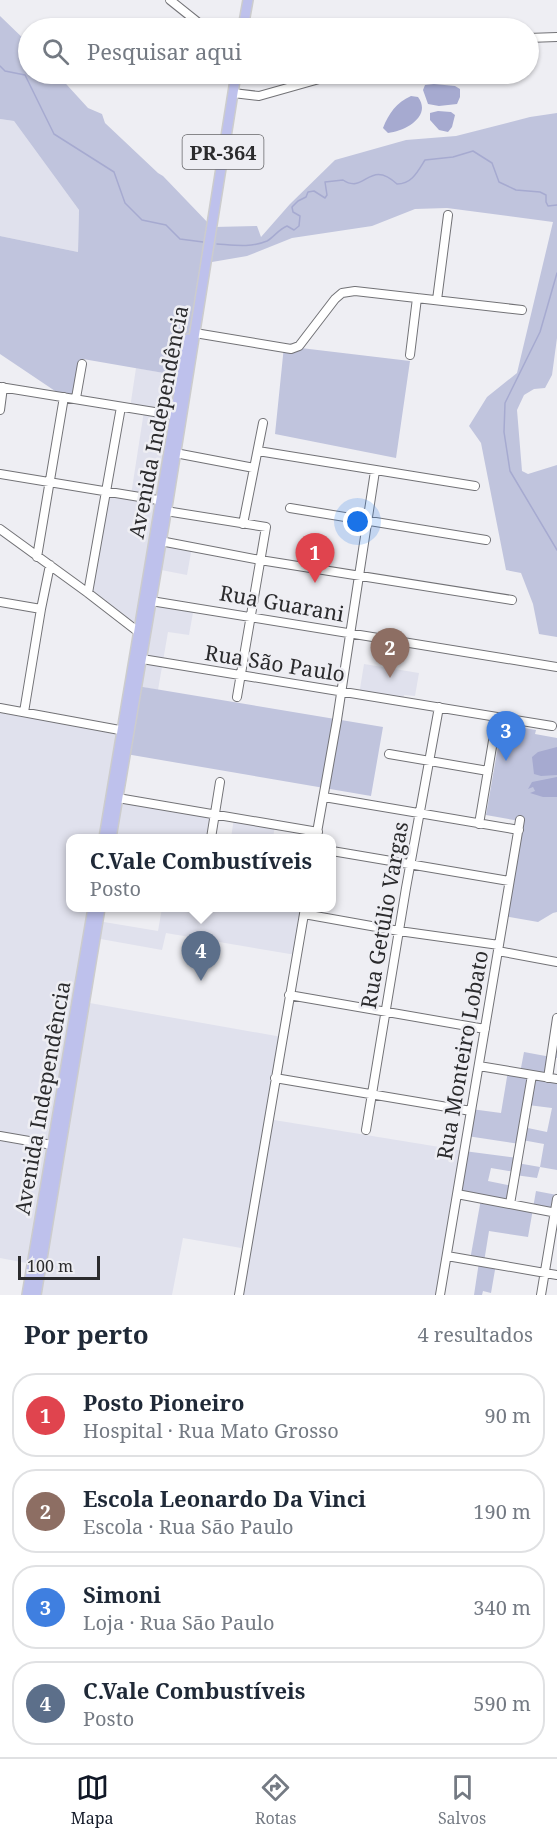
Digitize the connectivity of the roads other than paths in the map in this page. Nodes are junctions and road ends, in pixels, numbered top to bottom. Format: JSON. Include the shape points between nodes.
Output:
{"nodes":[{"id":1,"x":170,"y":0,"type":"edge"},
{"id":2,"x":248,"y":0,"type":"edge"},
{"id":3,"x":192,"y":18,"type":"edge"},
{"id":4,"x":245,"y":18,"type":"edge"},
{"id":5,"x":557,"y":37,"type":"edge"},
{"id":6,"x":539,"y":38,"type":"edge"},
{"id":7,"x":234,"y":84,"type":"edge"},
{"id":8,"x":302,"y":84,"type":"edge"},
{"id":9,"x":232,"y":93,"type":"junction"},
{"id":10,"x":448,"y":215,"type":"dead end"},
{"id":11,"x":417,"y":298,"type":"junction"},
{"id":12,"x":199,"y":299,"type":"junction"},
{"id":13,"x":437,"y":300,"type":"junction"},
{"id":14,"x":522,"y":310,"type":"dead end"},
{"id":15,"x":195,"y":333,"type":"junction"},
{"id":16,"x":410,"y":355,"type":"dead end"},
{"id":17,"x":82,"y":364,"type":"dead end"},
{"id":18,"x":2,"y":387,"type":"edge"},
{"id":19,"x":64,"y":397,"type":"junction"},
{"id":20,"x":76,"y":398,"type":"junction"},
{"id":21,"x":181,"y":399,"type":"junction"},
{"id":22,"x":122,"y":407,"type":"junction"},
{"id":23,"x":0,"y":410,"type":"edge"},
{"id":24,"x":178,"y":416,"type":"junction"},
{"id":25,"x":263,"y":423,"type":"dead end"},
{"id":26,"x":258,"y":451,"type":"junction"},
{"id":27,"x":172,"y":452,"type":"junction"},
{"id":28,"x":254,"y":468,"type":"junction"},
{"id":29,"x":375,"y":471,"type":"junction"},
{"id":30,"x":0,"y":474,"type":"edge"},
{"id":31,"x":49,"y":483,"type":"junction"},
{"id":32,"x":475,"y":486,"type":"dead end"},
{"id":33,"x":108,"y":491,"type":"junction"},
{"id":34,"x":165,"y":504,"type":"junction"},
{"id":35,"x":290,"y":508,"type":"dead end"},
{"id":36,"x":368,"y":520,"type":"junction"},
{"id":37,"x":243,"y":524,"type":"junction"},
{"id":38,"x":0,"y":530,"type":"edge"},
{"id":39,"x":486,"y":540,"type":"dead end"},
{"id":40,"x":158,"y":541,"type":"junction"},
{"id":41,"x":37,"y":557,"type":"junction"},
{"id":42,"x":260,"y":560,"type":"junction"},
{"id":43,"x":50,"y":565,"type":"junction"},
{"id":44,"x":359,"y":574,"type":"junction"},
{"id":45,"x":88,"y":593,"type":"junction"},
{"id":46,"x":148,"y":600,"type":"junction"},
{"id":47,"x":512,"y":600,"type":"dead end"},
{"id":48,"x":0,"y":602,"type":"edge"},
{"id":49,"x":41,"y":609,"type":"junction"},
{"id":50,"x":252,"y":617,"type":"junction"},
{"id":51,"x":350,"y":633,"type":"junction"},
{"id":52,"x":142,"y":634,"type":"junction"},
{"id":53,"x":138,"y":658,"type":"junction"},
{"id":54,"x":557,"y":667,"type":"edge"},
{"id":55,"x":241,"y":676,"type":"junction"},
{"id":56,"x":341,"y":692,"type":"junction"},
{"id":57,"x":237,"y":697,"type":"dead end"},
{"id":58,"x":439,"y":707,"type":"junction"},
{"id":59,"x":0,"y":708,"type":"edge"},
{"id":60,"x":24,"y":712,"type":"junction"},
{"id":61,"x":497,"y":717,"type":"junction"},
{"id":62,"x":552,"y":726,"type":"dead end"},
{"id":63,"x":126,"y":731,"type":"junction"},
{"id":64,"x":389,"y":754,"type":"dead end"},
{"id":65,"x":429,"y":761,"type":"junction"},
{"id":66,"x":488,"y":771,"type":"junction"},
{"id":67,"x":220,"y":782,"type":"dead end"},
{"id":68,"x":115,"y":797,"type":"junction"},
{"id":69,"x":324,"y":797,"type":"junction"},
{"id":70,"x":215,"y":814,"type":"junction"},
{"id":71,"x":420,"y":814,"type":"junction"},
{"id":72,"x":520,"y":820,"type":"dead end"},
{"id":73,"x":479,"y":824,"type":"junction"},
{"id":74,"x":519,"y":830,"type":"junction"},
{"id":75,"x":110,"y":832,"type":"edge"},
{"id":76,"x":212,"y":834,"type":"edge"},
{"id":77,"x":312,"y":834,"type":"edge"},
{"id":78,"x":317,"y":834,"type":"edge"},
{"id":79,"x":336,"y":852,"type":"edge"},
{"id":80,"x":411,"y":864,"type":"junction"},
{"id":81,"x":509,"y":881,"type":"junction"},
{"id":82,"x":92,"y":912,"type":"edge"},
{"id":83,"x":99,"y":912,"type":"edge"},
{"id":84,"x":304,"y":912,"type":"edge"},
{"id":85,"x":309,"y":912,"type":"edge"},
{"id":86,"x":399,"y":931,"type":"junction"},
{"id":87,"x":499,"y":948,"type":"junction"},
{"id":88,"x":557,"y":962,"type":"edge"},
{"id":89,"x":290,"y":995,"type":"junction"},
{"id":90,"x":386,"y":1012,"type":"junction"},
{"id":91,"x":557,"y":1018,"type":"edge"},
{"id":92,"x":485,"y":1029,"type":"junction"},
{"id":93,"x":479,"y":1066,"type":"junction"},
{"id":94,"x":532,"y":1075,"type":"junction"},
{"id":95,"x":275,"y":1078,"type":"junction"},
{"id":96,"x":548,"y":1078,"type":"junction"},
{"id":97,"x":557,"y":1079,"type":"edge"},
{"id":98,"x":372,"y":1095,"type":"junction"},
{"id":99,"x":471,"y":1111,"type":"junction"},
{"id":100,"x":366,"y":1130,"type":"dead end"},
{"id":101,"x":0,"y":1137,"type":"edge"},
{"id":102,"x":57,"y":1146,"type":"junction"},
{"id":103,"x":457,"y":1194,"type":"junction"},
{"id":104,"x":557,"y":1199,"type":"edge"},
{"id":105,"x":510,"y":1204,"type":"junction"},
{"id":106,"x":556,"y":1212,"type":"edge"},
{"id":107,"x":41,"y":1237,"type":"junction"},
{"id":108,"x":447,"y":1256,"type":"junction"},
{"id":109,"x":545,"y":1273,"type":"junction"},
{"id":110,"x":557,"y":1275,"type":"edge"},
{"id":111,"x":27,"y":1295,"type":"edge"},
{"id":112,"x":36,"y":1295,"type":"edge"},
{"id":113,"x":239,"y":1295,"type":"edge"},
{"id":114,"x":440,"y":1295,"type":"edge"},
{"id":115,"x":541,"y":1295,"type":"edge"}],
"edges":[{"from":1,"to":3,"type":"street"},
{"from":2,"to":4,"type":"main road"},
{"from":5,"to":6,"type":"street"},
{"from":7,"to":9,"type":"main road","number":"PR-364"},
{"from":8,"to":9,"type":"street","via":[[259,96]]},
{"from":9,"to":12,"type":"main road","number":"PR-364"},
{"from":10,"to":13,"type":"street"},
{"from":11,"to":13,"type":"street"},
{"from":11,"to":15,"type":"street","via":[[355,291],[342,294],[299,346],[291,349]]},
{"from":11,"to":16,"type":"street"},
{"from":12,"to":15,"type":"main road","name":"Avenida Independência"},
{"from":12,"to":21,"type":"main road","name":"Avenida Independência","via":[[190,328]]},
{"from":13,"to":14,"type":"street"},
{"from":15,"to":21,"type":"main road","name":"Avenida Independência"},
{"from":17,"to":20,"type":"street"},
{"from":18,"to":19,"type":"street"},
{"from":18,"to":23,"type":"street"},
{"from":19,"to":20,"type":"street"},
{"from":19,"to":31,"type":"street"},
{"from":20,"to":22,"type":"street"},
{"from":21,"to":24,"type":"main road","name":"Avenida Independência"},
{"from":22,"to":24,"type":"street"},
{"from":22,"to":33,"type":"street"},
{"from":24,"to":27,"type":"main road","name":"Avenida Independência"},
{"from":25,"to":26,"type":"street"},
{"from":26,"to":28,"type":"street"},
{"from":26,"to":29,"type":"street"},
{"from":27,"to":28,"type":"street"},
{"from":27,"to":34,"type":"main road","name":"Avenida Independência"},
{"from":28,"to":37,"type":"street"},
{"from":29,"to":32,"type":"street"},
{"from":29,"to":36,"type":"street"},
{"from":30,"to":31,"type":"street"},
{"from":31,"to":33,"type":"street"},
{"from":31,"to":41,"type":"street"},
{"from":33,"to":34,"type":"street"},
{"from":33,"to":45,"type":"street"},
{"from":34,"to":37,"type":"street"},
{"from":34,"to":40,"type":"main road","name":"Avenida Independência"},
{"from":35,"to":36,"type":"street"},
{"from":36,"to":39,"type":"street"},
{"from":36,"to":44,"type":"street"},
{"from":37,"to":42,"type":"street","via":[[266,527]]},
{"from":38,"to":41,"type":"street"},
{"from":40,"to":42,"type":"street"},
{"from":40,"to":46,"type":"main road","name":"Avenida Independência"},
{"from":41,"to":43,"type":"street"},
{"from":42,"to":44,"type":"street"},
{"from":42,"to":50,"type":"street"},
{"from":43,"to":45,"type":"street"},
{"from":43,"to":49,"type":"street"},
{"from":44,"to":47,"type":"street"},
{"from":44,"to":51,"type":"street"},
{"from":45,"to":52,"type":"street"},
{"from":46,"to":50,"type":"street","name":"Rua Guarani"},
{"from":46,"to":52,"type":"main road","name":"Avenida Independência"},
{"from":48,"to":49,"type":"street"},
{"from":49,"to":60,"type":"street"},
{"from":50,"to":51,"type":"street","name":"Rua Guarani"},
{"from":50,"to":55,"type":"street"},
{"from":51,"to":54,"type":"street","name":"Rua Guarani"},
{"from":51,"to":56,"type":"street"},
{"from":52,"to":53,"type":"main road","name":"Avenida Independência"},
{"from":53,"to":55,"type":"street","name":"Rua São Paulo"},
{"from":53,"to":63,"type":"main road","name":"Avenida Independência"},
{"from":55,"to":56,"type":"street","name":"Rua São Paulo"},
{"from":55,"to":57,"type":"street"},
{"from":56,"to":58,"type":"street","name":"Rua São Paulo"},
{"from":56,"to":69,"type":"street"},
{"from":58,"to":61,"type":"street","name":"Rua São Paulo"},
{"from":58,"to":65,"type":"street","name":"Rua Getúlio Vargas"},
{"from":59,"to":60,"type":"street"},
{"from":60,"to":63,"type":"street"},
{"from":61,"to":62,"type":"street","name":"Rua São Paulo"},
{"from":61,"to":66,"type":"street"},
{"from":63,"to":68,"type":"main road","name":"Avenida Independência"},
{"from":64,"to":65,"type":"street"},
{"from":65,"to":66,"type":"street"},
{"from":65,"to":71,"type":"street","name":"Rua Getúlio Vargas"},
{"from":66,"to":73,"type":"street"},
{"from":67,"to":70,"type":"street"},
{"from":68,"to":70,"type":"street"},
{"from":68,"to":75,"type":"main road","name":"Avenida Independência"},
{"from":69,"to":71,"type":"street"},
{"from":69,"to":78,"type":"street"},
{"from":70,"to":76,"type":"street"},
{"from":70,"to":77,"type":"street"},
{"from":71,"to":73,"type":"street"},
{"from":71,"to":80,"type":"street","name":"Rua Getúlio Vargas"},
{"from":72,"to":74,"type":"street","name":"Rua Monteiro Lobato"},
{"from":73,"to":74,"type":"street"},
{"from":74,"to":81,"type":"street","name":"Rua Monteiro Lobato"},
{"from":79,"to":80,"type":"street"},
{"from":80,"to":81,"type":"street"},
{"from":80,"to":86,"type":"street","name":"Rua Getúlio Vargas"},
{"from":81,"to":87,"type":"street","name":"Rua Monteiro Lobato"},
{"from":82,"to":102,"type":"main road","name":"Avenida Independência"},
{"from":83,"to":102,"type":"main road","name":"Avenida Independência"},
{"from":84,"to":89,"type":"street"},
{"from":85,"to":86,"type":"street"},
{"from":86,"to":87,"type":"street"},
{"from":86,"to":90,"type":"street","name":"Rua Getúlio Vargas"},
{"from":87,"to":88,"type":"street"},
{"from":87,"to":92,"type":"street","name":"Rua Monteiro Lobato"},
{"from":89,"to":90,"type":"street"},
{"from":89,"to":95,"type":"street"},
{"from":90,"to":92,"type":"street"},
{"from":90,"to":98,"type":"street","name":"Rua Getúlio Vargas"},
{"from":91,"to":96,"type":"street"},
{"from":92,"to":93,"type":"street","name":"Rua Monteiro Lobato"},
{"from":93,"to":94,"type":"street"},
{"from":93,"to":99,"type":"street","name":"Rua Monteiro Lobato"},
{"from":94,"to":96,"type":"street"},
{"from":94,"to":105,"type":"street"},
{"from":95,"to":98,"type":"street"},
{"from":95,"to":113,"type":"street"},
{"from":96,"to":97,"type":"street"},
{"from":98,"to":99,"type":"street"},
{"from":98,"to":100,"type":"street","name":"Rua Getúlio Vargas"},
{"from":99,"to":103,"type":"street","name":"Rua Monteiro Lobato"},
{"from":101,"to":102,"type":"street"},
{"from":102,"to":107,"type":"main road","name":"Avenida Independência"},
{"from":103,"to":105,"type":"street"},
{"from":103,"to":108,"type":"street","name":"Rua Monteiro Lobato"},
{"from":104,"to":106,"type":"street"},
{"from":105,"to":106,"type":"street"},
{"from":106,"to":109,"type":"street"},
{"from":107,"to":111,"type":"main road","name":"Avenida Independência"},
{"from":107,"to":112,"type":"main road","name":"Avenida Independência"},
{"from":108,"to":109,"type":"street"},
{"from":108,"to":114,"type":"street","name":"Rua Monteiro Lobato"},
{"from":109,"to":110,"type":"street"},
{"from":109,"to":115,"type":"street"}]}
